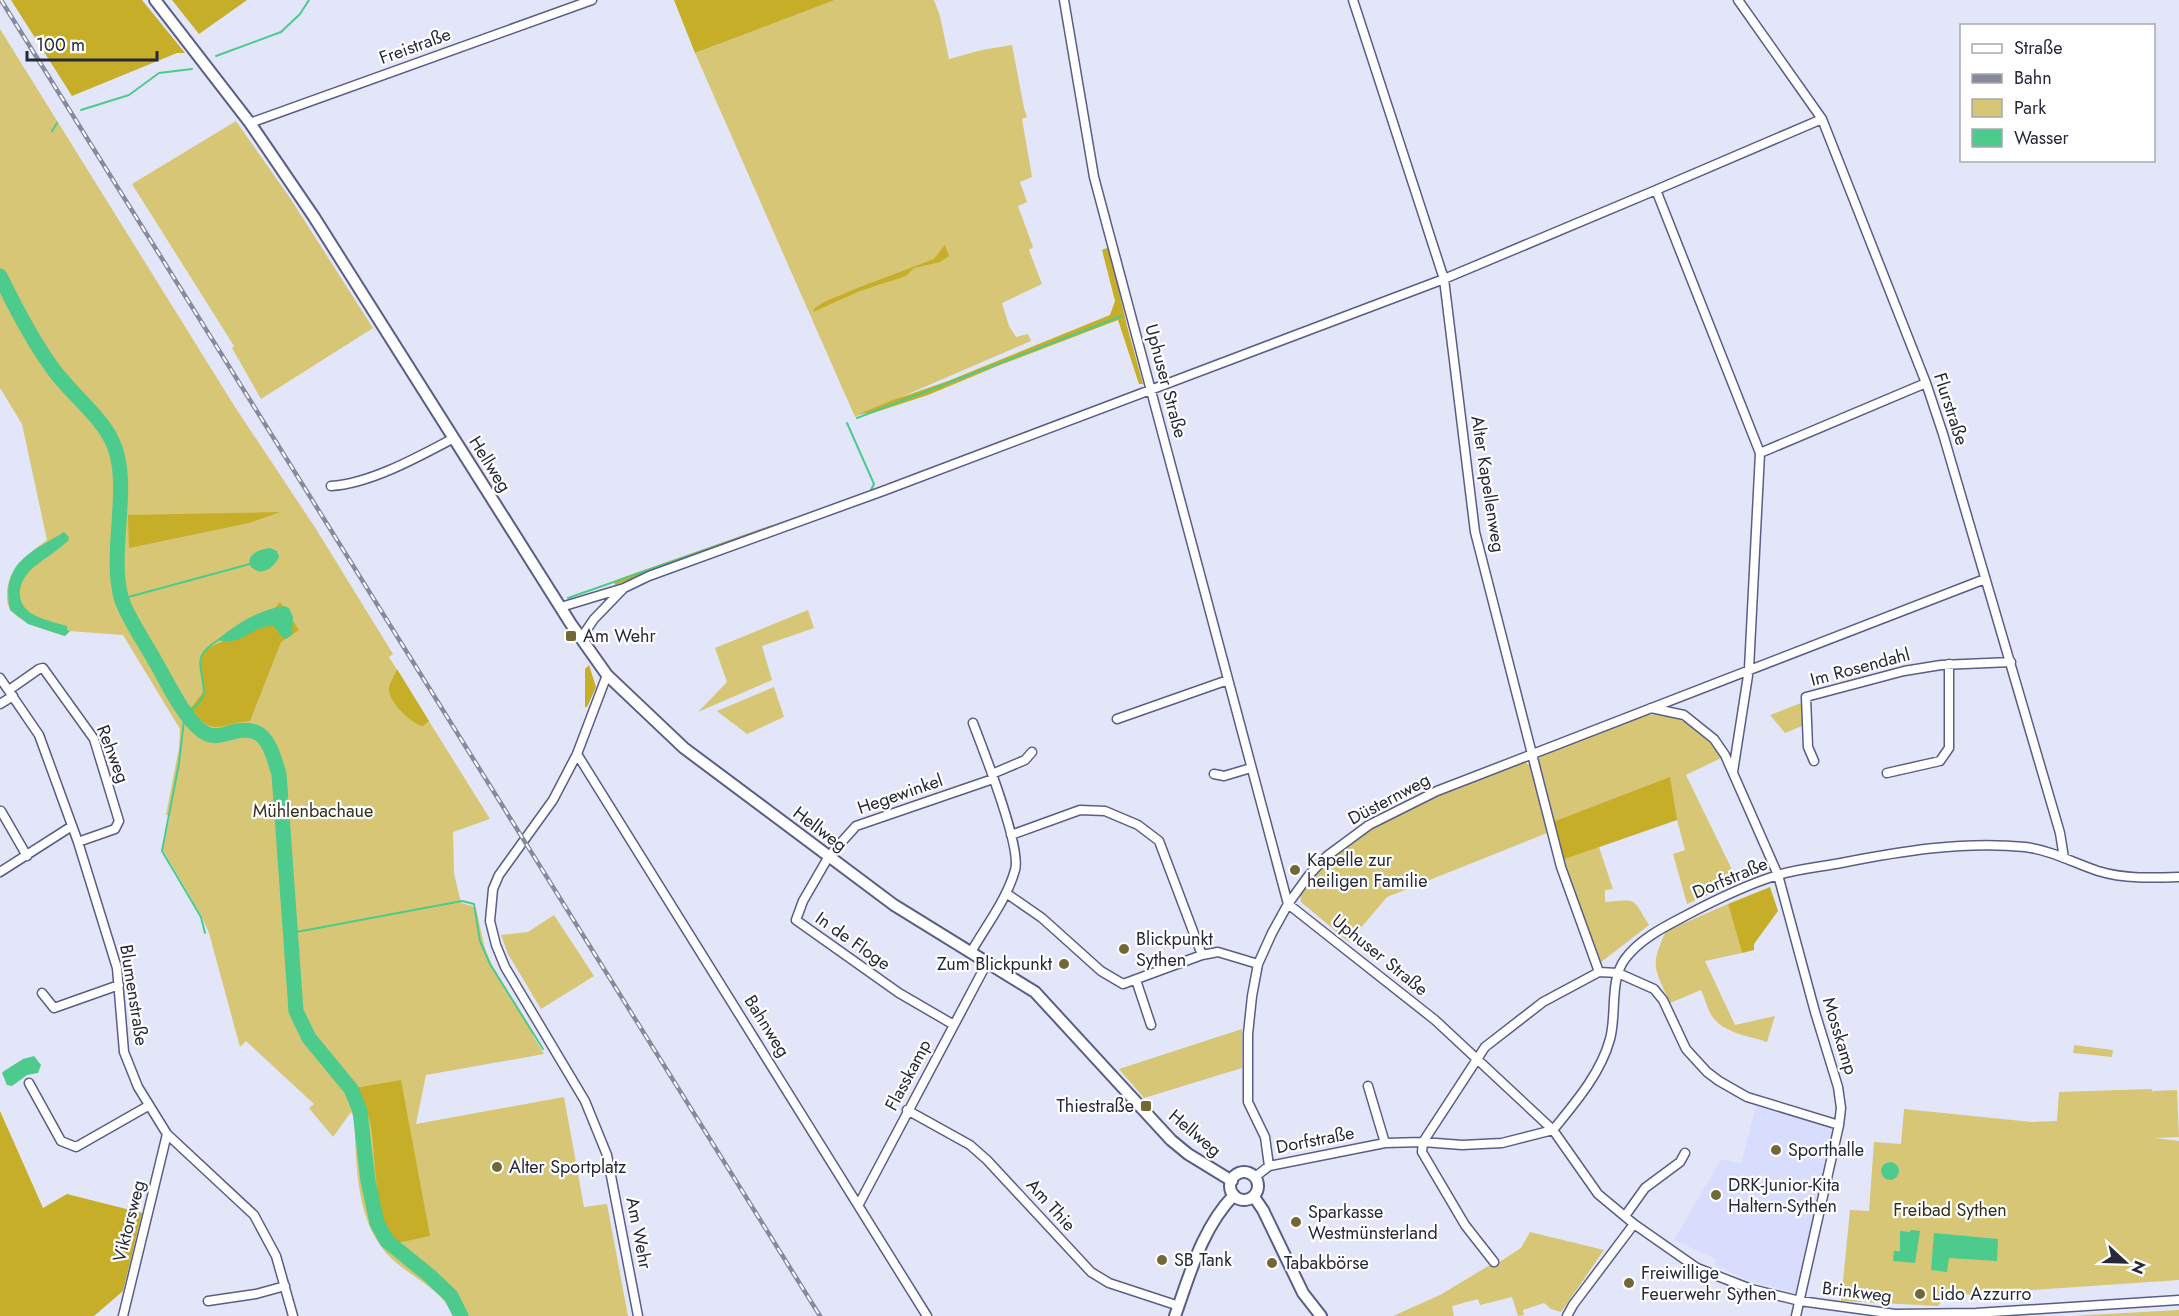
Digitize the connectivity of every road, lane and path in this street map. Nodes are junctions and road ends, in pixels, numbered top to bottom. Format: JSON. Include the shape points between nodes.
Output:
{"nodes":[{"id":1,"x":155,"y":0,"type":"edge"},
{"id":2,"x":592,"y":0,"type":"edge"},
{"id":3,"x":1064,"y":0,"type":"edge"},
{"id":4,"x":1353,"y":0,"type":"edge"},
{"id":5,"x":1738,"y":0,"type":"edge"},
{"id":6,"x":1822,"y":119,"type":"junction"},
{"id":7,"x":250,"y":123,"type":"junction"},
{"id":8,"x":1656,"y":190,"type":"junction"},
{"id":9,"x":1444,"y":279,"type":"junction"},
{"id":10,"x":1926,"y":383,"type":"junction"},
{"id":11,"x":1150,"y":388,"type":"junction"},
{"id":12,"x":454,"y":438,"type":"junction"},
{"id":13,"x":1760,"y":453,"type":"junction"},
{"id":14,"x":331,"y":486,"type":"dead end"},
{"id":15,"x":1985,"y":579,"type":"junction"},
{"id":16,"x":624,"y":588,"type":"junction"},
{"id":17,"x":561,"y":607,"type":"junction"},
{"id":18,"x":581,"y":638,"type":"junction"},
{"id":19,"x":2011,"y":662,"type":"junction"},
{"id":20,"x":1949,"y":664,"type":"junction"},
{"id":21,"x":1749,"y":669,"type":"junction"},
{"id":22,"x":607,"y":675,"type":"junction"},
{"id":23,"x":0,"y":678,"type":"edge"},
{"id":24,"x":1228,"y":680,"type":"junction"},
{"id":25,"x":11,"y":693,"type":"junction"},
{"id":26,"x":0,"y":704,"type":"edge"},
{"id":27,"x":1650,"y":708,"type":"junction"},
{"id":28,"x":1117,"y":719,"type":"dead end"},
{"id":29,"x":973,"y":723,"type":"dead end"},
{"id":30,"x":1032,"y":752,"type":"dead end"},
{"id":31,"x":577,"y":754,"type":"junction"},
{"id":32,"x":1533,"y":755,"type":"junction"},
{"id":33,"x":1814,"y":761,"type":"dead end"},
{"id":34,"x":1251,"y":768,"type":"junction"},
{"id":35,"x":1887,"y":773,"type":"dead end"},
{"id":36,"x":1214,"y":774,"type":"dead end"},
{"id":37,"x":1733,"y":774,"type":"junction"},
{"id":38,"x":993,"y":777,"type":"junction"},
{"id":39,"x":1,"y":811,"type":"edge"},
{"id":40,"x":72,"y":826,"type":"junction"},
{"id":41,"x":1011,"y":835,"type":"junction"},
{"id":42,"x":78,"y":842,"type":"junction"},
{"id":43,"x":27,"y":856,"type":"junction"},
{"id":44,"x":829,"y":856,"type":"junction"},
{"id":45,"x":2064,"y":858,"type":"junction"},
{"id":46,"x":0,"y":872,"type":"edge"},
{"id":47,"x":1778,"y":875,"type":"junction"},
{"id":48,"x":2179,"y":877,"type":"edge"},
{"id":49,"x":1006,"y":892,"type":"junction"},
{"id":50,"x":1288,"y":904,"type":"junction"},
{"id":51,"x":971,"y":952,"type":"junction"},
{"id":52,"x":1202,"y":955,"type":"junction"},
{"id":53,"x":988,"y":962,"type":"junction"},
{"id":54,"x":1258,"y":964,"type":"junction"},
{"id":55,"x":1599,"y":972,"type":"junction"},
{"id":56,"x":1618,"y":973,"type":"junction"},
{"id":57,"x":1136,"y":980,"type":"junction"},
{"id":58,"x":119,"y":985,"type":"junction"},
{"id":59,"x":42,"y":993,"type":"dead end"},
{"id":60,"x":954,"y":1025,"type":"junction"},
{"id":61,"x":1151,"y":1025,"type":"dead end"},
{"id":62,"x":1478,"y":1059,"type":"junction"},
{"id":63,"x":29,"y":1083,"type":"dead end"},
{"id":64,"x":1368,"y":1086,"type":"dead end"},
{"id":65,"x":148,"y":1106,"type":"junction"},
{"id":66,"x":907,"y":1110,"type":"junction"},
{"id":67,"x":1839,"y":1125,"type":"junction"},
{"id":68,"x":1553,"y":1130,"type":"junction"},
{"id":69,"x":167,"y":1134,"type":"junction"},
{"id":70,"x":1423,"y":1142,"type":"junction"},
{"id":71,"x":1385,"y":1143,"type":"junction"},
{"id":72,"x":1684,"y":1153,"type":"dead end"},
{"id":73,"x":1269,"y":1166,"type":"junction"},
{"id":74,"x":1255,"y":1177,"type":"junction"},
{"id":75,"x":1232,"y":1181,"type":"junction"},
{"id":76,"x":1233,"y":1195,"type":"junction"},
{"id":77,"x":1254,"y":1197,"type":"junction"},
{"id":78,"x":859,"y":1204,"type":"junction"},
{"id":79,"x":1625,"y":1216,"type":"junction"},
{"id":80,"x":1634,"y":1224,"type":"junction"},
{"id":81,"x":1494,"y":1262,"type":"dead end"},
{"id":82,"x":285,"y":1286,"type":"junction"},
{"id":83,"x":2179,"y":1300,"type":"edge"},
{"id":84,"x":208,"y":1301,"type":"dead end"},
{"id":85,"x":1800,"y":1301,"type":"junction"},
{"id":86,"x":2073,"y":1306,"type":"junction"},
{"id":87,"x":1177,"y":1311,"type":"edge"},
{"id":88,"x":123,"y":1313,"type":"edge"},
{"id":89,"x":114,"y":1316,"type":"edge"},
{"id":90,"x":293,"y":1316,"type":"edge"},
{"id":91,"x":638,"y":1316,"type":"edge"},
{"id":92,"x":927,"y":1316,"type":"edge"},
{"id":93,"x":1321,"y":1316,"type":"edge"},
{"id":94,"x":1567,"y":1316,"type":"edge"},
{"id":95,"x":1796,"y":1316,"type":"edge"},
{"id":96,"x":2073,"y":1316,"type":"edge"}],
"edges":[{"from":1,"to":7,"type":"street","name":"Hellweg"},
{"from":2,"to":7,"type":"street","name":"Freistraße"},
{"from":3,"to":11,"type":"street","name":"Uphuser Straße","via":[[1094,177]]},
{"from":4,"to":9,"type":"street","name":"Alter Kapellenweg"},
{"from":5,"to":6,"type":"street","name":"Flurstraße"},
{"from":6,"to":8,"type":"street"},
{"from":6,"to":10,"type":"street","name":"Flurstraße"},
{"from":7,"to":12,"type":"street","name":"Hellweg"},
{"from":8,"to":9,"type":"street"},
{"from":8,"to":13,"type":"street"},
{"from":9,"to":11,"type":"street"},
{"from":9,"to":32,"type":"street","name":"Alter Kapellenweg","via":[[1475,532]]},
{"from":10,"to":13,"type":"street"},
{"from":10,"to":15,"type":"street","name":"Flurstraße"},
{"from":11,"to":16,"type":"street"},
{"from":11,"to":24,"type":"street","name":"Uphuser Straße"},
{"from":12,"to":14,"type":"street","name":"Hellweg","via":[[410,461],[345,485]]},
{"from":12,"to":17,"type":"street","name":"Hellweg"},
{"from":13,"to":21,"type":"street"},
{"from":15,"to":19,"type":"street","name":"Flurstraße"},
{"from":15,"to":21,"type":"street","name":"Düsternweg"},
{"from":16,"to":17,"type":"street"},
{"from":16,"to":18,"type":"street"},
{"from":17,"to":18,"type":"street","name":"Hellweg"},
{"from":18,"to":22,"type":"street","name":"Hellweg"},
{"from":19,"to":20,"type":"street","name":"Im Rosendahl"},
{"from":19,"to":45,"type":"street","name":"Flurstraße"},
{"from":20,"to":33,"type":"street","name":"Im Rosendahl","via":[[1904,671],[1806,698],[1808,747]]},
{"from":20,"to":35,"type":"street","via":[[1949,748],[1940,761]]},
{"from":21,"to":27,"type":"street","name":"Düsternweg"},
{"from":21,"to":37,"type":"street"},
{"from":22,"to":31,"type":"street","name":"Am Wehr"},
{"from":22,"to":44,"type":"street","name":"Hellweg","via":[[684,748]]},
{"from":23,"to":25,"type":"street","name":"Blumenstraße"},
{"from":24,"to":28,"type":"street"},
{"from":24,"to":34,"type":"street","name":"Uphuser Straße"},
{"from":25,"to":26,"type":"street"},
{"from":25,"to":40,"type":"street","name":"Blumenstraße","via":[[39,735]]},
{"from":25,"to":42,"type":"street","name":"Rehweg","via":[[43,668],[94,739],[119,821],[116,829]]},
{"from":27,"to":32,"type":"street","name":"Düsternweg"},
{"from":27,"to":37,"type":"street","name":"Mosskamp","via":[[1684,715],[1697,725],[1714,739]]},
{"from":29,"to":38,"type":"street"},
{"from":30,"to":38,"type":"street","name":"Hegewinkel"},
{"from":31,"to":78,"type":"street","name":"Bahnweg"},
{"from":31,"to":91,"type":"street","name":"Am Wehr","via":[[553,800],[499,875],[490,921],[505,967],[585,1101],[607,1155]]},
{"from":32,"to":50,"type":"street","name":"Düsternweg","via":[[1437,791],[1369,825],[1327,856]]},
{"from":32,"to":55,"type":"street","name":"Alter Kapellenweg","via":[[1561,867]]},
{"from":34,"to":36,"type":"street","via":[[1224,776]]},
{"from":34,"to":50,"type":"street","name":"Uphuser Straße"},
{"from":37,"to":47,"type":"street","name":"Mosskamp"},
{"from":38,"to":41,"type":"street"},
{"from":38,"to":44,"type":"street","name":"Hegewinkel","via":[[856,826]]},
{"from":39,"to":43,"type":"street"},
{"from":40,"to":42,"type":"street","name":"Blumenstraße"},
{"from":40,"to":43,"type":"street"},
{"from":41,"to":49,"type":"street","via":[[1016,867]]},
{"from":41,"to":52,"type":"street","via":[[1080,810],[1105,811],[1138,825],[1160,842]]},
{"from":42,"to":58,"type":"street","name":"Blumenstraße"},
{"from":43,"to":46,"type":"street"},
{"from":44,"to":51,"type":"street","name":"Hellweg","via":[[894,905]]},
{"from":44,"to":60,"type":"street","name":"In de Floge","via":[[796,920],[899,993]]},
{"from":45,"to":47,"type":"street","name":"Dorfstraße","via":[[2027,848],[1971,845],[1902,851]]},
{"from":45,"to":48,"type":"street","name":"Dorfstraße","via":[[2121,876]]},
{"from":47,"to":56,"type":"street","name":"Dorfstraße","via":[[1713,901],[1651,935],[1636,946]]},
{"from":47,"to":67,"type":"street","name":"Mosskamp","via":[[1838,1087]]},
{"from":49,"to":51,"type":"street"},
{"from":49,"to":57,"type":"street","via":[[1042,918],[1101,971],[1123,984]]},
{"from":50,"to":54,"type":"street","name":"Düsternweg"},
{"from":50,"to":62,"type":"street","name":"Uphuser Straße"},
{"from":51,"to":53,"type":"street","name":"Hellweg"},
{"from":52,"to":54,"type":"street","via":[[1218,952]]},
{"from":52,"to":57,"type":"street"},
{"from":53,"to":60,"type":"street","name":"Flasskamp"},
{"from":53,"to":75,"type":"street","name":"Hellweg","via":[[1035,992],[1171,1140]]},
{"from":54,"to":73,"type":"street","name":"Düsternweg","via":[[1248,1035],[1248,1102],[1265,1137]]},
{"from":55,"to":56,"type":"street"},
{"from":55,"to":62,"type":"street","via":[[1543,1002],[1492,1042]]},
{"from":56,"to":67,"type":"street","via":[[1654,990],[1663,1000],[1686,1048],[1719,1081],[1747,1097]]},
{"from":56,"to":68,"type":"street","name":"Dorfstraße","via":[[1606,1052]]},
{"from":57,"to":61,"type":"street"},
{"from":58,"to":59,"type":"street","via":[[54,1008]]},
{"from":58,"to":65,"type":"street","name":"Blumenstraße","via":[[124,1052]]},
{"from":60,"to":66,"type":"street","name":"Flasskamp"},
{"from":62,"to":68,"type":"street","name":"Uphuser Straße"},
{"from":62,"to":70,"type":"street"},
{"from":63,"to":65,"type":"street","via":[[61,1141],[76,1147]]},
{"from":64,"to":71,"type":"street","name":"Dorfstraße"},
{"from":65,"to":69,"type":"street","name":"Blumenstraße"},
{"from":66,"to":78,"type":"street","name":"Flasskamp"},
{"from":66,"to":87,"type":"street","name":"Am Thie","via":[[970,1145],[1091,1272]]},
{"from":67,"to":85,"type":"street","name":"Mosskamp"},
{"from":68,"to":70,"type":"street","name":"Dorfstraße","via":[[1502,1143]]},
{"from":68,"to":79,"type":"street","name":"Brinkweg","via":[[1598,1194]]},
{"from":69,"to":82,"type":"street","name":"Blumenstraße","via":[[254,1215],[276,1256]]},
{"from":69,"to":88,"type":"street","name":"Viktorsweg"},
{"from":70,"to":71,"type":"street","name":"Dorfstraße"},
{"from":70,"to":81,"type":"street","via":[[1422,1152],[1460,1216]]},
{"from":71,"to":73,"type":"street","name":"Dorfstraße"},
{"from":72,"to":79,"type":"street","via":[[1680,1162],[1645,1188]]},
{"from":73,"to":74,"type":"street","name":"Dorfstraße"},
{"from":74,"to":75,"type":"street","via":[[1242,1173]]},
{"from":74,"to":77,"type":"street","via":[[1258,1187]]},
{"from":75,"to":76,"type":"street"},
{"from":76,"to":77,"type":"street","via":[[1243,1200]]},
{"from":76,"to":87,"type":"street","via":[[1199,1250]]},
{"from":77,"to":93,"type":"street","via":[[1304,1293]]},
{"from":78,"to":92,"type":"street","name":"Bahnweg"},
{"from":79,"to":80,"type":"street","name":"Brinkweg"},
{"from":80,"to":85,"type":"street","name":"Brinkweg","via":[[1697,1268]]},
{"from":80,"to":94,"type":"street"},
{"from":82,"to":84,"type":"street"},
{"from":82,"to":90,"type":"street","name":"Blumenstraße"},
{"from":83,"to":86,"type":"street","name":"Brinkweg"},
{"from":85,"to":86,"type":"street","name":"Brinkweg","via":[[1895,1314]]},
{"from":85,"to":95,"type":"street","name":"Mosskamp"},
{"from":86,"to":96,"type":"street"},
{"from":88,"to":89,"type":"street"}]}
